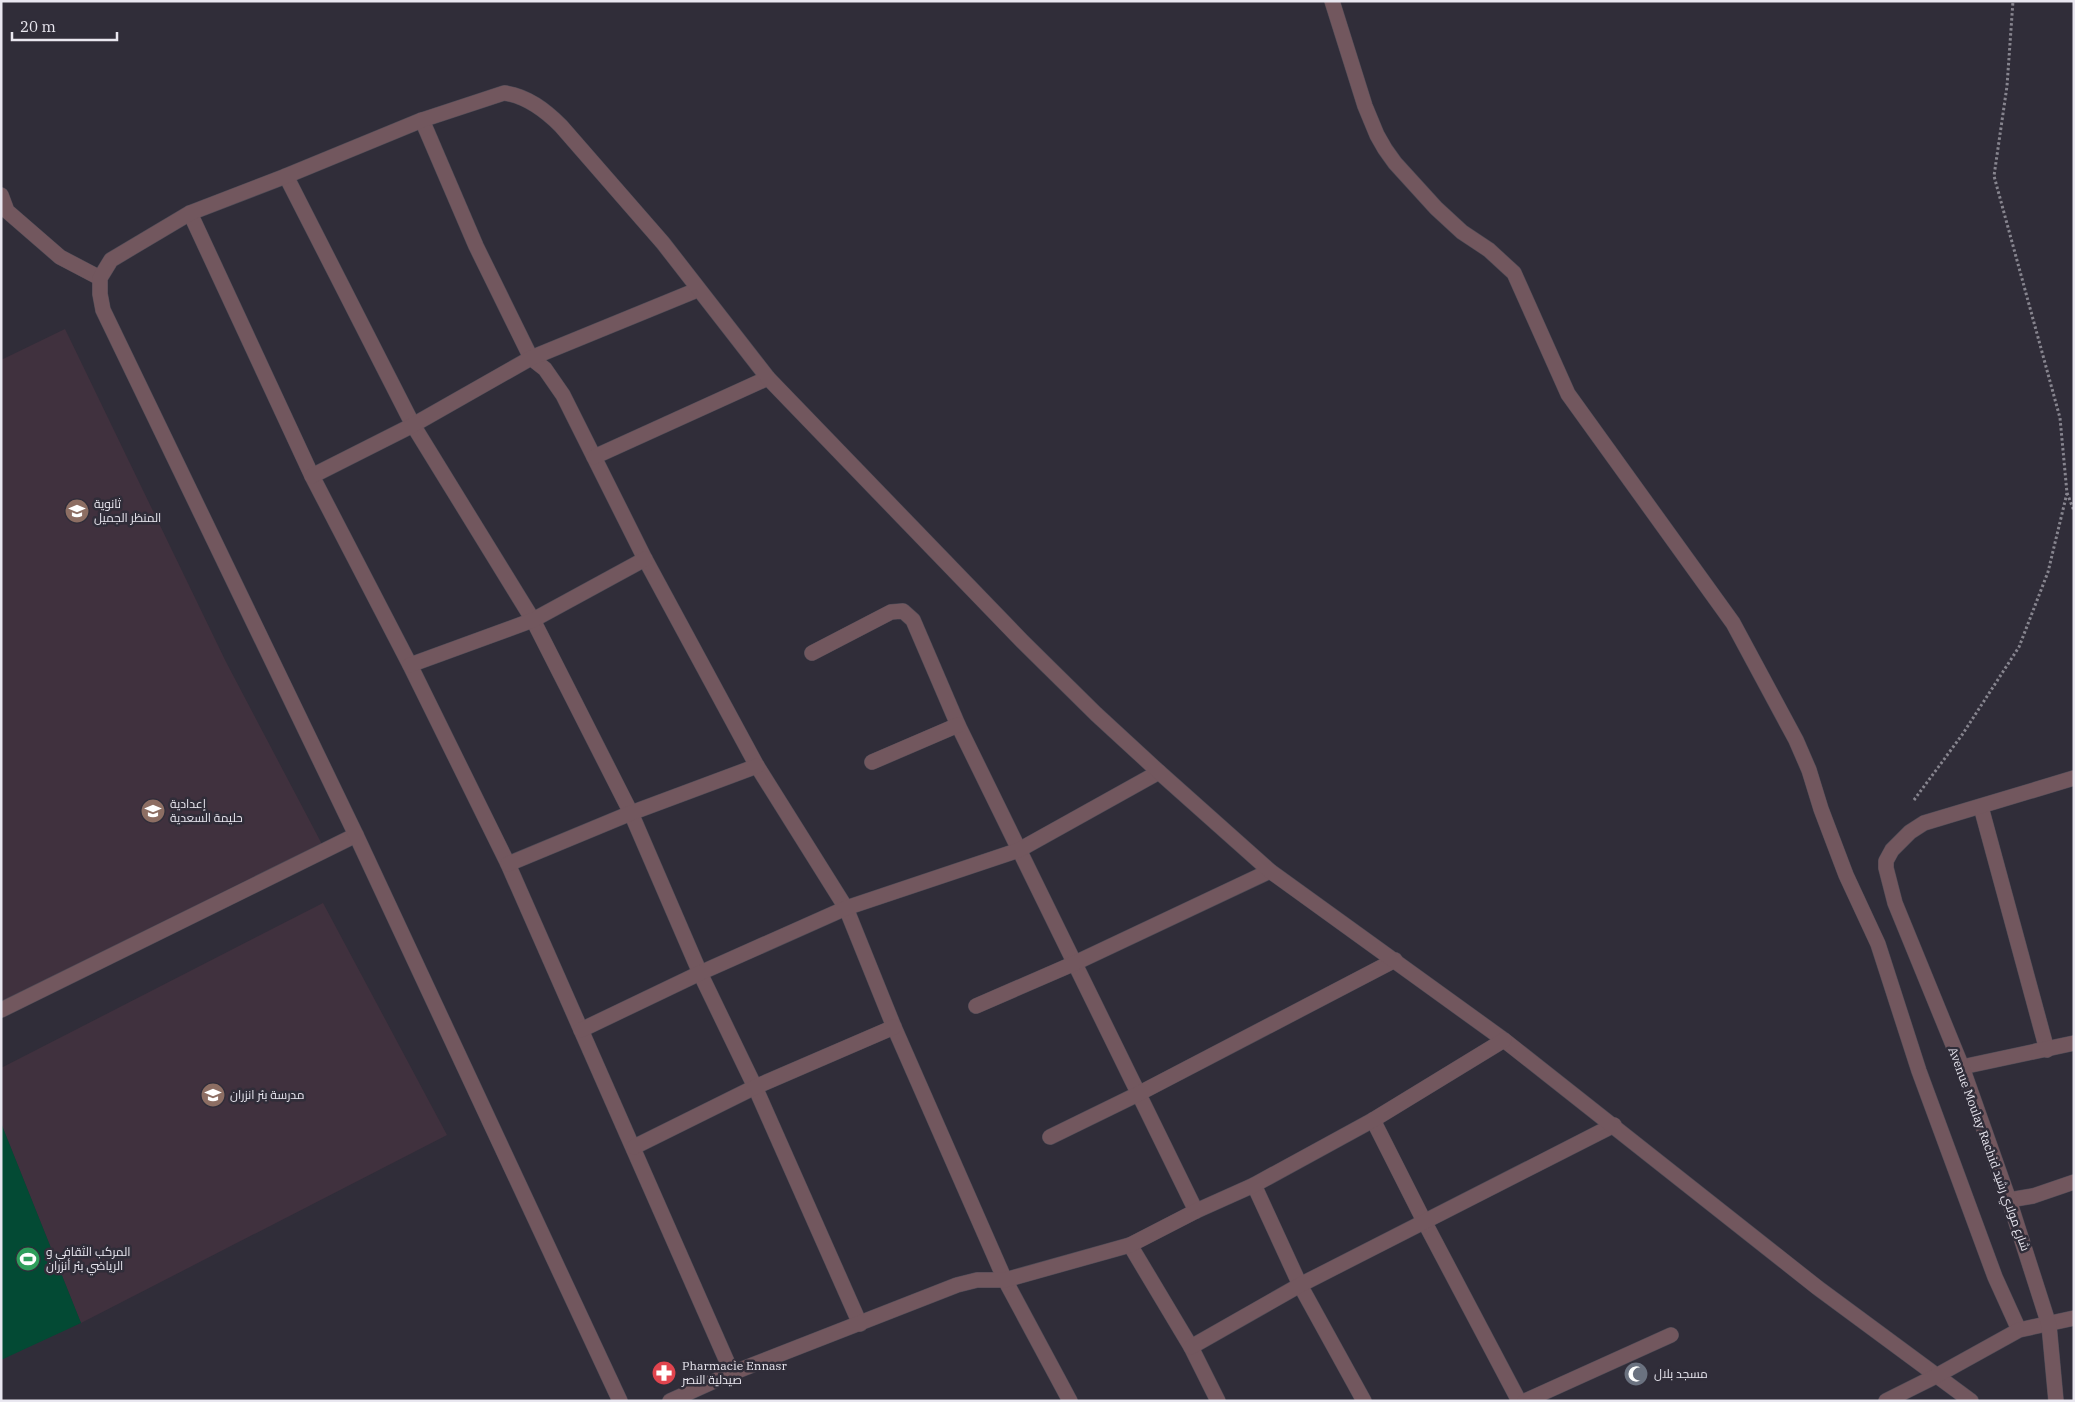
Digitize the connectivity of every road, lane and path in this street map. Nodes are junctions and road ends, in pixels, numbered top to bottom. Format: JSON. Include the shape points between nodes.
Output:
{"nodes":[{"id":1,"x":1332,"y":1,"type":"edge"},
{"id":2,"x":2013,"y":1,"type":"edge"},
{"id":3,"x":422,"y":120,"type":"junction"},
{"id":4,"x":286,"y":176,"type":"junction"},
{"id":5,"x":1,"y":195,"type":"edge"},
{"id":6,"x":190,"y":213,"type":"junction"},
{"id":7,"x":100,"y":278,"type":"junction"},
{"id":8,"x":697,"y":290,"type":"junction"},
{"id":9,"x":531,"y":358,"type":"junction"},
{"id":10,"x":768,"y":378,"type":"junction"},
{"id":11,"x":413,"y":425,"type":"junction"},
{"id":12,"x":594,"y":457,"type":"junction"},
{"id":13,"x":312,"y":476,"type":"junction"},
{"id":14,"x":2066,"y":493,"type":"junction"},
{"id":15,"x":2074,"y":511,"type":"edge"},
{"id":16,"x":645,"y":559,"type":"junction"},
{"id":17,"x":533,"y":620,"type":"junction"},
{"id":18,"x":812,"y":653,"type":"dead end"},
{"id":19,"x":410,"y":665,"type":"junction"},
{"id":20,"x":958,"y":725,"type":"junction"},
{"id":21,"x":872,"y":762,"type":"dead end"},
{"id":22,"x":757,"y":766,"type":"junction"},
{"id":23,"x":1159,"y":772,"type":"junction"},
{"id":24,"x":2074,"y":778,"type":"edge"},
{"id":25,"x":1980,"y":807,"type":"junction"},
{"id":26,"x":631,"y":813,"type":"junction"},
{"id":27,"x":1910,"y":832,"type":"junction"},
{"id":28,"x":356,"y":834,"type":"junction"},
{"id":29,"x":1019,"y":850,"type":"junction"},
{"id":30,"x":508,"y":864,"type":"junction"},
{"id":31,"x":1270,"y":871,"type":"junction"},
{"id":32,"x":846,"y":908,"type":"junction"},
{"id":33,"x":1395,"y":960,"type":"junction"},
{"id":34,"x":1075,"y":963,"type":"junction"},
{"id":35,"x":700,"y":973,"type":"junction"},
{"id":36,"x":976,"y":1006,"type":"dead end"},
{"id":37,"x":1,"y":1010,"type":"edge"},
{"id":38,"x":894,"y":1027,"type":"junction"},
{"id":39,"x":581,"y":1030,"type":"junction"},
{"id":40,"x":1504,"y":1040,"type":"junction"},
{"id":41,"x":2074,"y":1044,"type":"edge"},
{"id":42,"x":2047,"y":1050,"type":"junction"},
{"id":43,"x":1962,"y":1067,"type":"junction"},
{"id":44,"x":755,"y":1087,"type":"junction"},
{"id":45,"x":1138,"y":1094,"type":"junction"},
{"id":46,"x":1373,"y":1120,"type":"junction"},
{"id":47,"x":1614,"y":1125,"type":"junction"},
{"id":48,"x":1050,"y":1137,"type":"dead end"},
{"id":49,"x":634,"y":1148,"type":"junction"},
{"id":50,"x":2074,"y":1182,"type":"edge"},
{"id":51,"x":1254,"y":1185,"type":"junction"},
{"id":52,"x":2009,"y":1200,"type":"junction"},
{"id":53,"x":1196,"y":1211,"type":"junction"},
{"id":54,"x":1424,"y":1221,"type":"junction"},
{"id":55,"x":1130,"y":1245,"type":"junction"},
{"id":56,"x":1005,"y":1280,"type":"junction"},
{"id":57,"x":1300,"y":1285,"type":"junction"},
{"id":58,"x":2074,"y":1318,"type":"edge"},
{"id":59,"x":860,"y":1324,"type":"junction"},
{"id":60,"x":2049,"y":1325,"type":"junction"},
{"id":61,"x":2018,"y":1330,"type":"junction"},
{"id":62,"x":1671,"y":1335,"type":"dead end"},
{"id":63,"x":1191,"y":1347,"type":"junction"},
{"id":64,"x":732,"y":1373,"type":"junction"},
{"id":65,"x":1936,"y":1376,"type":"junction"},
{"id":66,"x":620,"y":1401,"type":"edge"},
{"id":67,"x":670,"y":1401,"type":"edge"},
{"id":68,"x":1070,"y":1401,"type":"edge"},
{"id":69,"x":1218,"y":1401,"type":"edge"},
{"id":70,"x":1364,"y":1401,"type":"edge"},
{"id":71,"x":1519,"y":1401,"type":"edge"},
{"id":72,"x":1526,"y":1401,"type":"edge"},
{"id":73,"x":1886,"y":1401,"type":"edge"},
{"id":74,"x":1971,"y":1401,"type":"edge"},
{"id":75,"x":2056,"y":1401,"type":"edge"}],
"edges":[{"from":1,"to":61,"type":"street","via":[[1366,106],[1385,149],[1436,208],[1514,273],[1568,394],[1733,623],[1796,740],[1846,875],[1878,944],[1918,1071]]},
{"from":2,"to":14,"type":"path","via":[[2007,86],[1994,176],[2060,418]]},
{"from":3,"to":4,"type":"street"},
{"from":3,"to":8,"type":"street","via":[[504,93],[516,94],[532,102],[561,126],[662,243]]},
{"from":3,"to":9,"type":"street","via":[[476,246]]},
{"from":4,"to":6,"type":"street"},
{"from":4,"to":11,"type":"street"},
{"from":5,"to":7,"type":"street","via":[[7,211],[60,257]]},
{"from":6,"to":7,"type":"street","via":[[111,260]]},
{"from":6,"to":13,"type":"street"},
{"from":7,"to":28,"type":"street","via":[[103,310]]},
{"from":8,"to":9,"type":"street"},
{"from":8,"to":10,"type":"street"},
{"from":9,"to":11,"type":"street"},
{"from":9,"to":12,"type":"street","via":[[542,365],[563,395]]},
{"from":10,"to":12,"type":"street"},
{"from":10,"to":23,"type":"street","via":[[1022,641]]},
{"from":11,"to":13,"type":"street"},
{"from":11,"to":17,"type":"street"},
{"from":12,"to":16,"type":"street"},
{"from":13,"to":19,"type":"street"},
{"from":14,"to":15,"type":"path"},
{"from":14,"to":27,"type":"path","via":[[2048,572],[2019,647],[1962,735],[1914,797]]},
{"from":16,"to":17,"type":"street"},
{"from":16,"to":22,"type":"street"},
{"from":17,"to":19,"type":"street"},
{"from":17,"to":26,"type":"street"},
{"from":18,"to":20,"type":"street","via":[[891,612],[903,611],[912,620]]},
{"from":19,"to":30,"type":"street"},
{"from":20,"to":21,"type":"street"},
{"from":20,"to":29,"type":"street"},
{"from":22,"to":26,"type":"street"},
{"from":22,"to":32,"type":"street"},
{"from":23,"to":29,"type":"street"},
{"from":23,"to":31,"type":"street"},
{"from":24,"to":25,"type":"street"},
{"from":25,"to":27,"type":"street","via":[[1924,823]]},
{"from":25,"to":42,"type":"street"},
{"from":26,"to":30,"type":"street"},
{"from":26,"to":35,"type":"street"},
{"from":27,"to":43,"type":"street","name":"Avenue Moulay Rachid شارع مولاي رشيد","via":[[1892,850],[1886,868],[1896,904]]},
{"from":28,"to":37,"type":"street"},
{"from":28,"to":66,"type":"street"},
{"from":29,"to":32,"type":"street"},
{"from":29,"to":34,"type":"street"},
{"from":30,"to":39,"type":"street"},
{"from":31,"to":33,"type":"street"},
{"from":31,"to":34,"type":"street"},
{"from":32,"to":35,"type":"street"},
{"from":32,"to":38,"type":"street"},
{"from":33,"to":40,"type":"street"},
{"from":33,"to":45,"type":"street"},
{"from":34,"to":36,"type":"street"},
{"from":34,"to":45,"type":"street"},
{"from":35,"to":39,"type":"street"},
{"from":35,"to":44,"type":"street"},
{"from":38,"to":44,"type":"street"},
{"from":38,"to":56,"type":"street"},
{"from":39,"to":49,"type":"street"},
{"from":40,"to":46,"type":"street"},
{"from":40,"to":47,"type":"street"},
{"from":41,"to":42,"type":"street"},
{"from":42,"to":43,"type":"street"},
{"from":43,"to":52,"type":"street","name":"Avenue Moulay Rachid شارع مولاي رشيد"},
{"from":44,"to":49,"type":"street"},
{"from":44,"to":59,"type":"street"},
{"from":45,"to":48,"type":"street"},
{"from":45,"to":53,"type":"street"},
{"from":46,"to":51,"type":"street"},
{"from":46,"to":54,"type":"street"},
{"from":47,"to":54,"type":"street"},
{"from":47,"to":65,"type":"street","via":[[1818,1288]]},
{"from":49,"to":64,"type":"street"},
{"from":50,"to":52,"type":"street","via":[[2033,1196]]},
{"from":51,"to":53,"type":"street"},
{"from":51,"to":57,"type":"street"},
{"from":52,"to":60,"type":"street","name":"Avenue Moulay Rachid شارع مولاي رشيد"},
{"from":53,"to":55,"type":"street"},
{"from":54,"to":57,"type":"street"},
{"from":54,"to":71,"type":"street"},
{"from":55,"to":56,"type":"street"},
{"from":55,"to":63,"type":"street"},
{"from":56,"to":59,"type":"street","via":[[977,1280],[957,1285]]},
{"from":56,"to":68,"type":"street"},
{"from":57,"to":63,"type":"street"},
{"from":57,"to":70,"type":"street"},
{"from":58,"to":60,"type":"street"},
{"from":59,"to":64,"type":"street"},
{"from":60,"to":61,"type":"street"},
{"from":60,"to":75,"type":"street","name":"Avenue Moulay Rachid شارع مولاي رشيد"},
{"from":61,"to":65,"type":"street"},
{"from":62,"to":72,"type":"street"},
{"from":63,"to":69,"type":"street"},
{"from":64,"to":67,"type":"street"},
{"from":65,"to":73,"type":"street"},
{"from":65,"to":74,"type":"street"}]}
